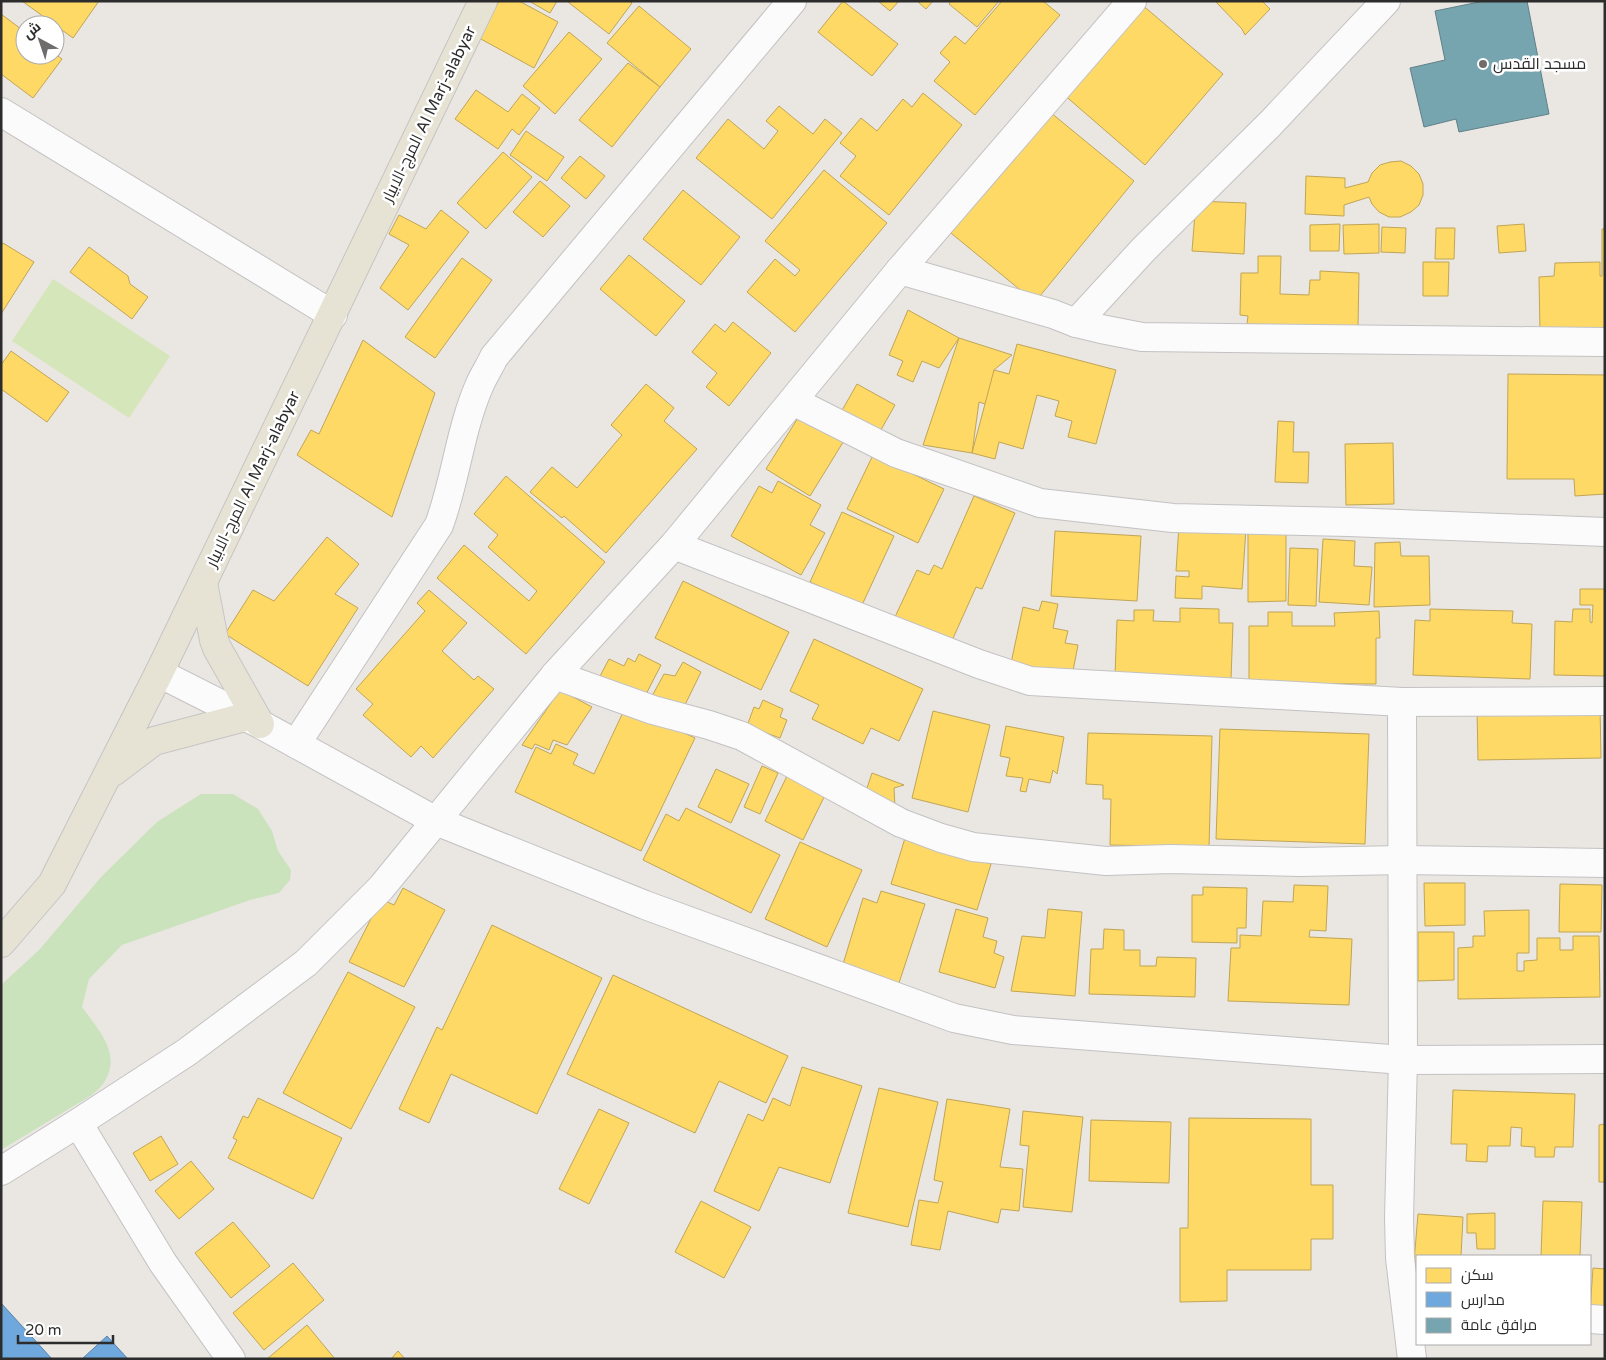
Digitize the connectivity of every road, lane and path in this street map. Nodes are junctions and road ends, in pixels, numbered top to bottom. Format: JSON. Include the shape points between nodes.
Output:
{"nodes":[{"id":1,"x":483,"y":1,"type":"edge"},
{"id":2,"x":792,"y":1,"type":"edge"},
{"id":3,"x":1132,"y":1,"type":"edge"},
{"id":4,"x":1386,"y":1,"type":"edge"},
{"id":5,"x":1,"y":112,"type":"edge"},
{"id":6,"x":900,"y":270,"type":"junction"},
{"id":7,"x":333,"y":315,"type":"junction"},
{"id":8,"x":1076,"y":323,"type":"junction"},
{"id":9,"x":1605,"y":342,"type":"edge"},
{"id":10,"x":793,"y":401,"type":"junction"},
{"id":11,"x":1605,"y":532,"type":"edge"},
{"id":12,"x":674,"y":545,"type":"junction"},
{"id":13,"x":203,"y":583,"type":"junction"},
{"id":14,"x":159,"y":673,"type":"junction"},
{"id":15,"x":555,"y":675,"type":"junction"},
{"id":16,"x":1605,"y":701,"type":"edge"},
{"id":17,"x":1402,"y":702,"type":"junction"},
{"id":18,"x":252,"y":720,"type":"junction"},
{"id":19,"x":296,"y":744,"type":"junction"},
{"id":20,"x":106,"y":778,"type":"junction"},
{"id":21,"x":436,"y":821,"type":"junction"},
{"id":22,"x":1402,"y":860,"type":"junction"},
{"id":23,"x":1605,"y":863,"type":"edge"},
{"id":24,"x":1,"y":943,"type":"edge"},
{"id":25,"x":1605,"y":1059,"type":"edge"},
{"id":26,"x":1403,"y":1060,"type":"junction"},
{"id":27,"x":78,"y":1123,"type":"junction"},
{"id":28,"x":1,"y":1171,"type":"edge"},
{"id":29,"x":1591,"y":1319,"type":"edge"},
{"id":30,"x":1605,"y":1320,"type":"edge"},
{"id":31,"x":1412,"y":1322,"type":"edge"},
{"id":32,"x":231,"y":1359,"type":"edge"},
{"id":33,"x":1412,"y":1359,"type":"edge"}],
"edges":[{"from":1,"to":7,"type":"main road","name":"المرج-الابيار Al Marj-alabyar"},
{"from":2,"to":19,"type":"street","via":[[494,357],[471,408],[439,525]]},
{"from":3,"to":6,"type":"street"},
{"from":4,"to":8,"type":"street"},
{"from":5,"to":7,"type":"street"},
{"from":6,"to":8,"type":"street"},
{"from":6,"to":10,"type":"street"},
{"from":7,"to":13,"type":"main road","name":"المرج-الابيار Al Marj-alabyar"},
{"from":8,"to":9,"type":"street","via":[[1142,337]]},
{"from":10,"to":11,"type":"street","via":[[896,453],[1040,503],[1173,518]]},
{"from":10,"to":12,"type":"street"},
{"from":12,"to":15,"type":"street"},
{"from":12,"to":17,"type":"street","via":[[1030,681]]},
{"from":13,"to":14,"type":"main road","name":"المرج-الابيار Al Marj-alabyar"},
{"from":13,"to":18,"type":"main road","via":[[214,640]]},
{"from":14,"to":18,"type":"street"},
{"from":14,"to":20,"type":"main road","name":"المرج-الابيار Al Marj-alabyar"},
{"from":15,"to":21,"type":"street"},
{"from":15,"to":22,"type":"street","via":[[652,710],[742,736],[901,823],[973,847],[1106,861]]},
{"from":16,"to":17,"type":"street"},
{"from":17,"to":22,"type":"street"},
{"from":18,"to":19,"type":"street"},
{"from":18,"to":20,"type":"main road","via":[[154,742]]},
{"from":19,"to":21,"type":"street"},
{"from":20,"to":24,"type":"main road","name":"المرج-الابيار Al Marj-alabyar","via":[[52,884]]},
{"from":21,"to":26,"type":"street","via":[[646,905],[962,1020],[1013,1030]]},
{"from":21,"to":27,"type":"street","via":[[381,888],[306,963],[187,1052]]},
{"from":22,"to":23,"type":"street"},
{"from":22,"to":26,"type":"street"},
{"from":25,"to":26,"type":"street"},
{"from":26,"to":31,"type":"street","via":[[1400,1258]]},
{"from":27,"to":28,"type":"street"},
{"from":27,"to":32,"type":"street","via":[[163,1263]]},
{"from":29,"to":30,"type":"street"},
{"from":31,"to":33,"type":"street"}]}
